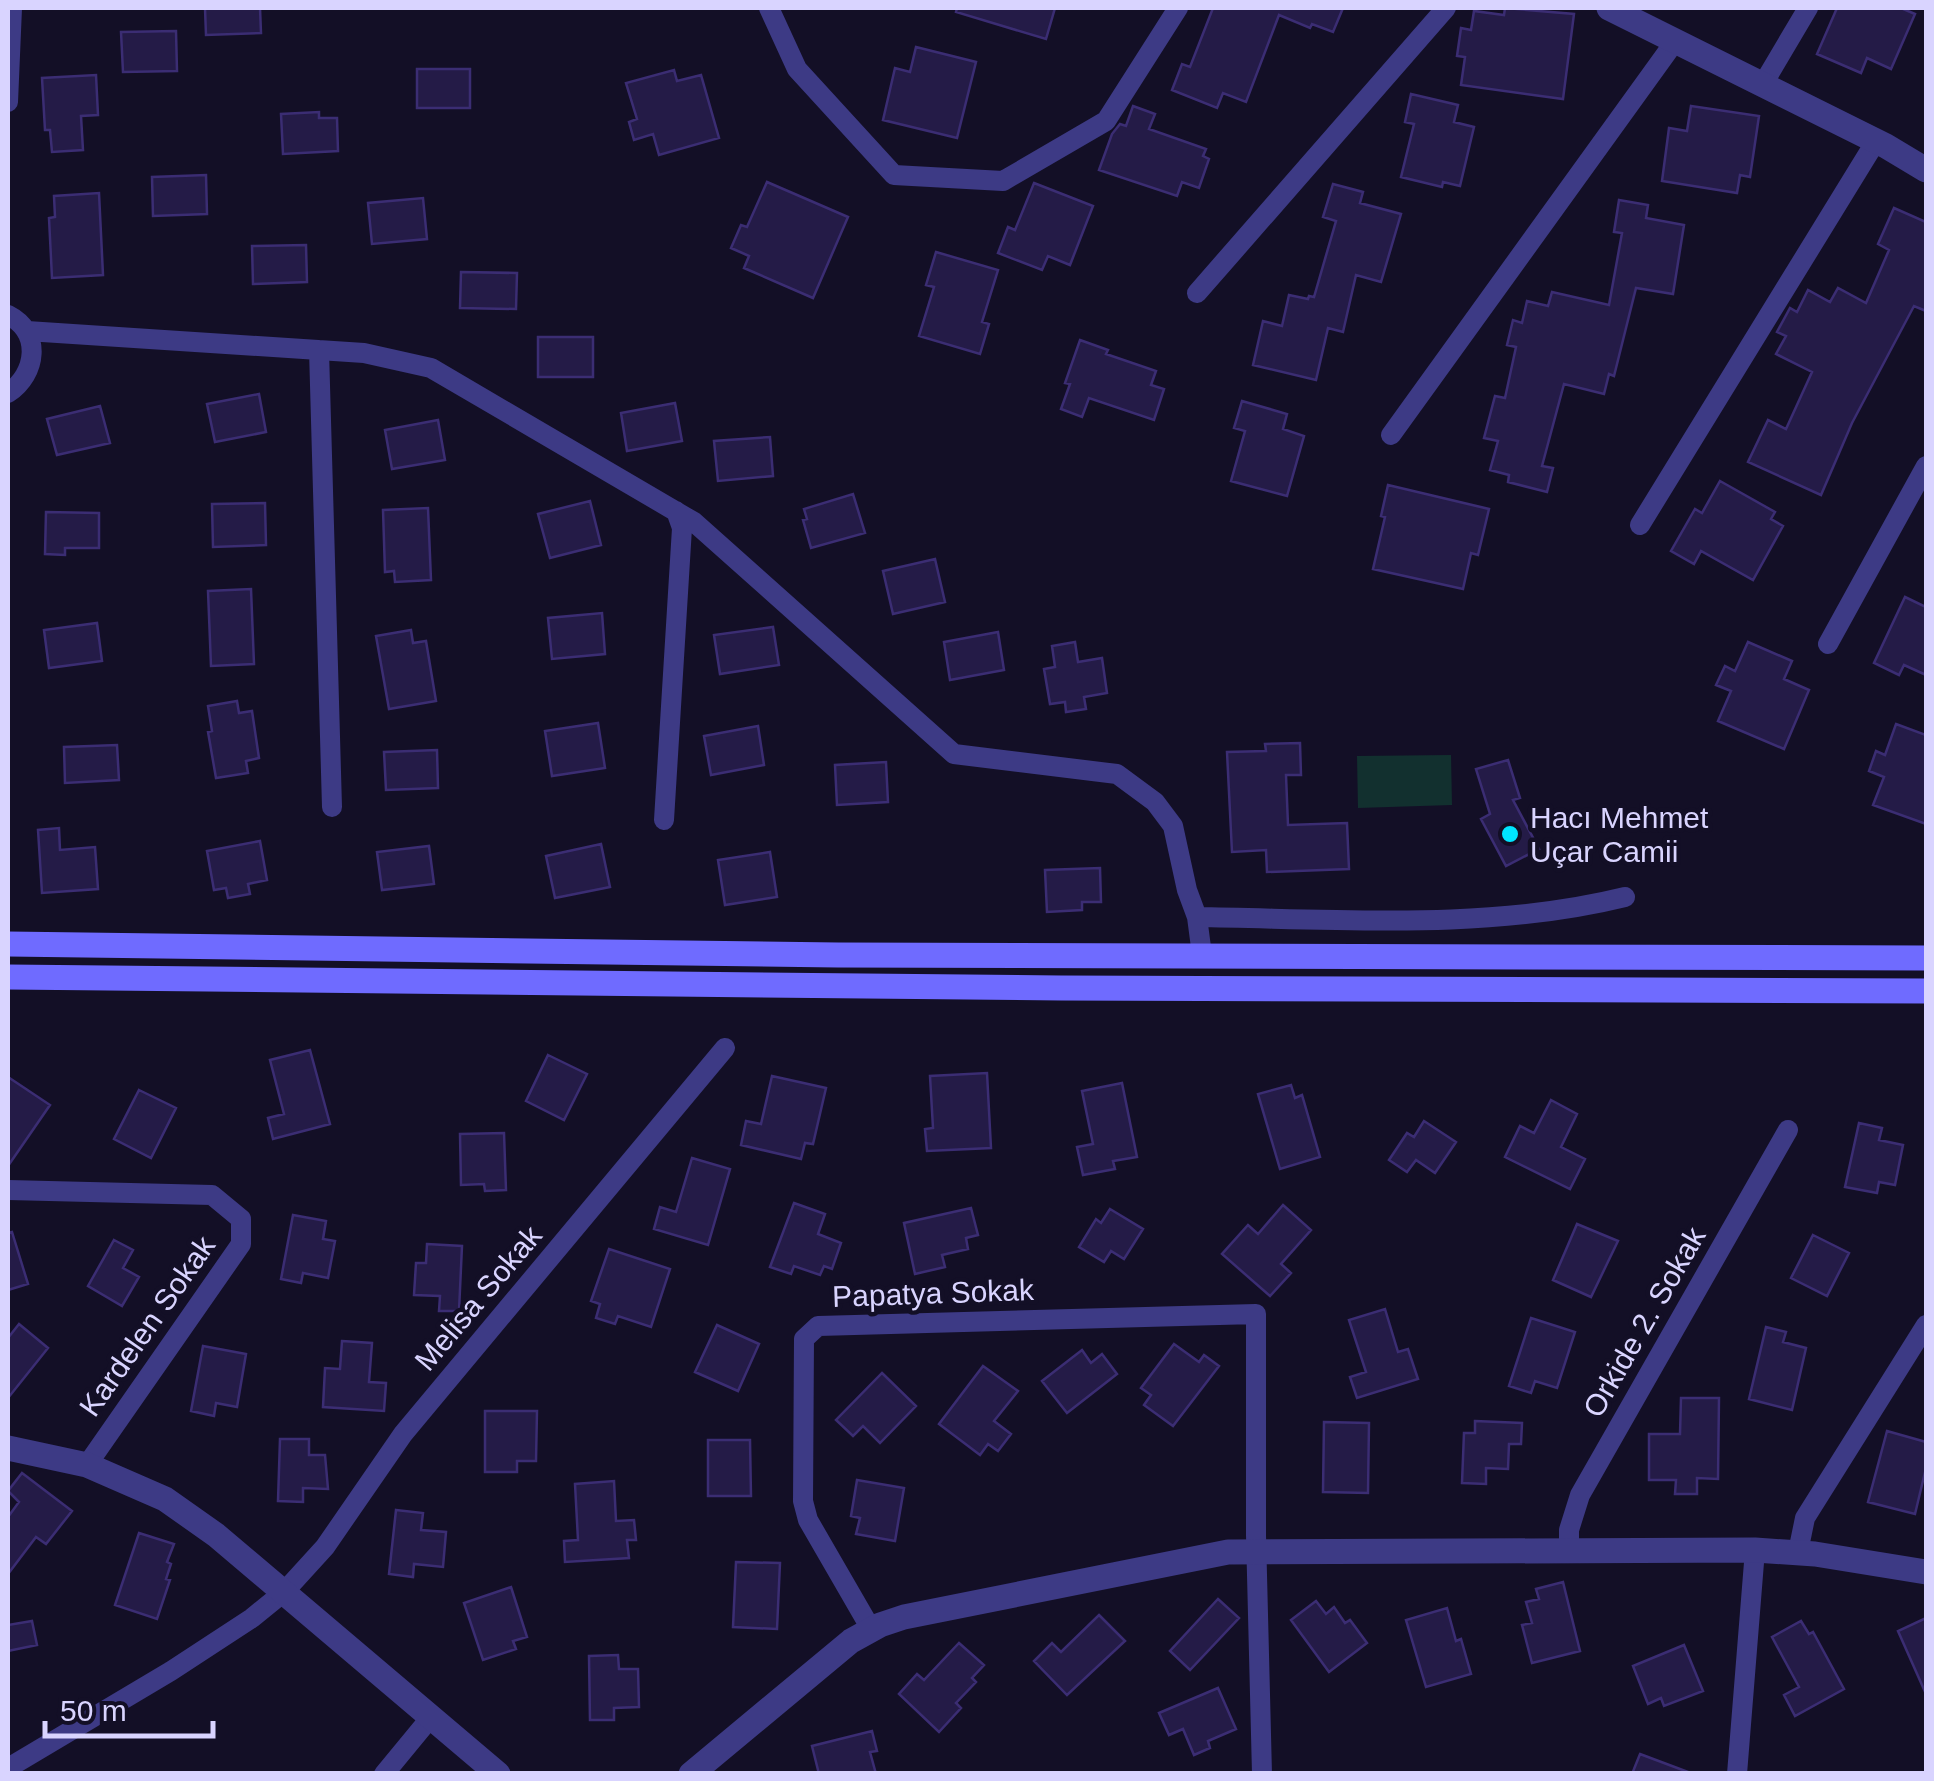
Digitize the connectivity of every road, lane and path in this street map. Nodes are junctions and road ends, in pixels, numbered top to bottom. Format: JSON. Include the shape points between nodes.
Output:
{"nodes":[{"id":1,"x":12,"y":8,"type":"edge"},
{"id":2,"x":769,"y":8,"type":"edge"},
{"id":3,"x":1178,"y":8,"type":"edge"},
{"id":4,"x":1446,"y":8,"type":"edge"},
{"id":5,"x":1609,"y":8,"type":"edge"},
{"id":6,"x":1808,"y":8,"type":"edge"},
{"id":7,"x":1676,"y":40,"type":"junction"},
{"id":8,"x":1763,"y":84,"type":"junction"},
{"id":9,"x":8,"y":102,"type":"edge"},
{"id":10,"x":1876,"y":141,"type":"junction"},
{"id":11,"x":1926,"y":170,"type":"edge"},
{"id":12,"x":1197,"y":293,"type":"dead end"},
{"id":13,"x":8,"y":315,"type":"edge"},
{"id":14,"x":27,"y":331,"type":"junction"},
{"id":15,"x":320,"y":350,"type":"junction"},
{"id":16,"x":8,"y":393,"type":"edge"},
{"id":17,"x":1391,"y":435,"type":"dead end"},
{"id":18,"x":1926,"y":466,"type":"edge"},
{"id":19,"x":676,"y":511,"type":"junction"},
{"id":20,"x":1640,"y":524,"type":"dead end"},
{"id":21,"x":1828,"y":644,"type":"dead end"},
{"id":22,"x":332,"y":807,"type":"dead end"},
{"id":23,"x":664,"y":820,"type":"dead end"},
{"id":24,"x":1626,"y":896,"type":"dead end"},
{"id":25,"x":1197,"y":917,"type":"junction"},
{"id":26,"x":8,"y":944,"type":"edge"},
{"id":27,"x":1202,"y":956,"type":"junction"},
{"id":28,"x":1926,"y":958,"type":"edge"},
{"id":29,"x":8,"y":977,"type":"edge"},
{"id":30,"x":1926,"y":990,"type":"edge"},
{"id":31,"x":725,"y":1048,"type":"dead end"},
{"id":32,"x":1788,"y":1130,"type":"dead end"},
{"id":33,"x":8,"y":1190,"type":"edge"},
{"id":34,"x":1926,"y":1325,"type":"edge"},
{"id":35,"x":8,"y":1448,"type":"edge"},
{"id":36,"x":87,"y":1465,"type":"junction"},
{"id":37,"x":1569,"y":1549,"type":"junction"},
{"id":38,"x":1755,"y":1550,"type":"junction"},
{"id":39,"x":1256,"y":1551,"type":"junction"},
{"id":40,"x":1798,"y":1552,"type":"junction"},
{"id":41,"x":1926,"y":1572,"type":"edge"},
{"id":42,"x":284,"y":1592,"type":"junction"},
{"id":43,"x":870,"y":1629,"type":"junction"},
{"id":44,"x":431,"y":1718,"type":"junction"},
{"id":45,"x":8,"y":1768,"type":"edge"},
{"id":46,"x":698,"y":1770,"type":"edge"},
{"id":47,"x":384,"y":1774,"type":"edge"},
{"id":48,"x":498,"y":1774,"type":"edge"},
{"id":49,"x":1262,"y":1774,"type":"edge"},
{"id":50,"x":1737,"y":1774,"type":"edge"}],
"edges":[{"from":1,"to":9,"type":"street"},
{"from":2,"to":3,"type":"street","via":[[797,70],[894,175],[1003,181],[1106,120]]},
{"from":4,"to":12,"type":"street"},
{"from":5,"to":7,"type":"street"},
{"from":6,"to":8,"type":"street"},
{"from":7,"to":8,"type":"street"},
{"from":7,"to":17,"type":"street"},
{"from":8,"to":10,"type":"street"},
{"from":10,"to":11,"type":"street"},
{"from":10,"to":20,"type":"street"},
{"from":13,"to":14,"type":"street"},
{"from":14,"to":15,"type":"street"},
{"from":14,"to":16,"type":"street","via":[[32,361]]},
{"from":15,"to":19,"type":"street","via":[[431,368]]},
{"from":15,"to":22,"type":"street"},
{"from":18,"to":21,"type":"street"},
{"from":19,"to":23,"type":"street","via":[[682,528]]},
{"from":19,"to":25,"type":"street","via":[[954,754],[1117,774],[1155,802],[1173,826]]},
{"from":24,"to":25,"type":"street","via":[[1576,909],[1439,920]]},
{"from":25,"to":27,"type":"street"},
{"from":26,"to":27,"type":"main road"},
{"from":27,"to":28,"type":"main road"},
{"from":29,"to":30,"type":"main road"},
{"from":31,"to":42,"type":"street","name":"Melisa Sokak","via":[[403,1434],[325,1547]]},
{"from":32,"to":37,"type":"street","name":"Orkide 2. Sokak","via":[[1580,1495]]},
{"from":33,"to":36,"type":"street","name":"Kardelen Sokak","via":[[212,1195],[241,1220],[241,1244]]},
{"from":34,"to":40,"type":"street","via":[[1805,1518]]},
{"from":35,"to":36,"type":"street"},
{"from":36,"to":42,"type":"street","via":[[166,1499]]},
{"from":37,"to":38,"type":"street"},
{"from":37,"to":39,"type":"street"},
{"from":38,"to":40,"type":"street"},
{"from":38,"to":50,"type":"street"},
{"from":39,"to":43,"type":"street","via":[[941,1609]]},
{"from":39,"to":43,"type":"street","name":"Papatya Sokak","via":[[1256,1314],[818,1326],[804,1339],[803,1501]]},
{"from":39,"to":49,"type":"street"},
{"from":40,"to":41,"type":"street"},
{"from":42,"to":44,"type":"street"},
{"from":42,"to":45,"type":"street","name":"Melisa Sokak","via":[[171,1671]]},
{"from":43,"to":46,"type":"street"},
{"from":44,"to":47,"type":"street"},
{"from":44,"to":48,"type":"street"}]}
